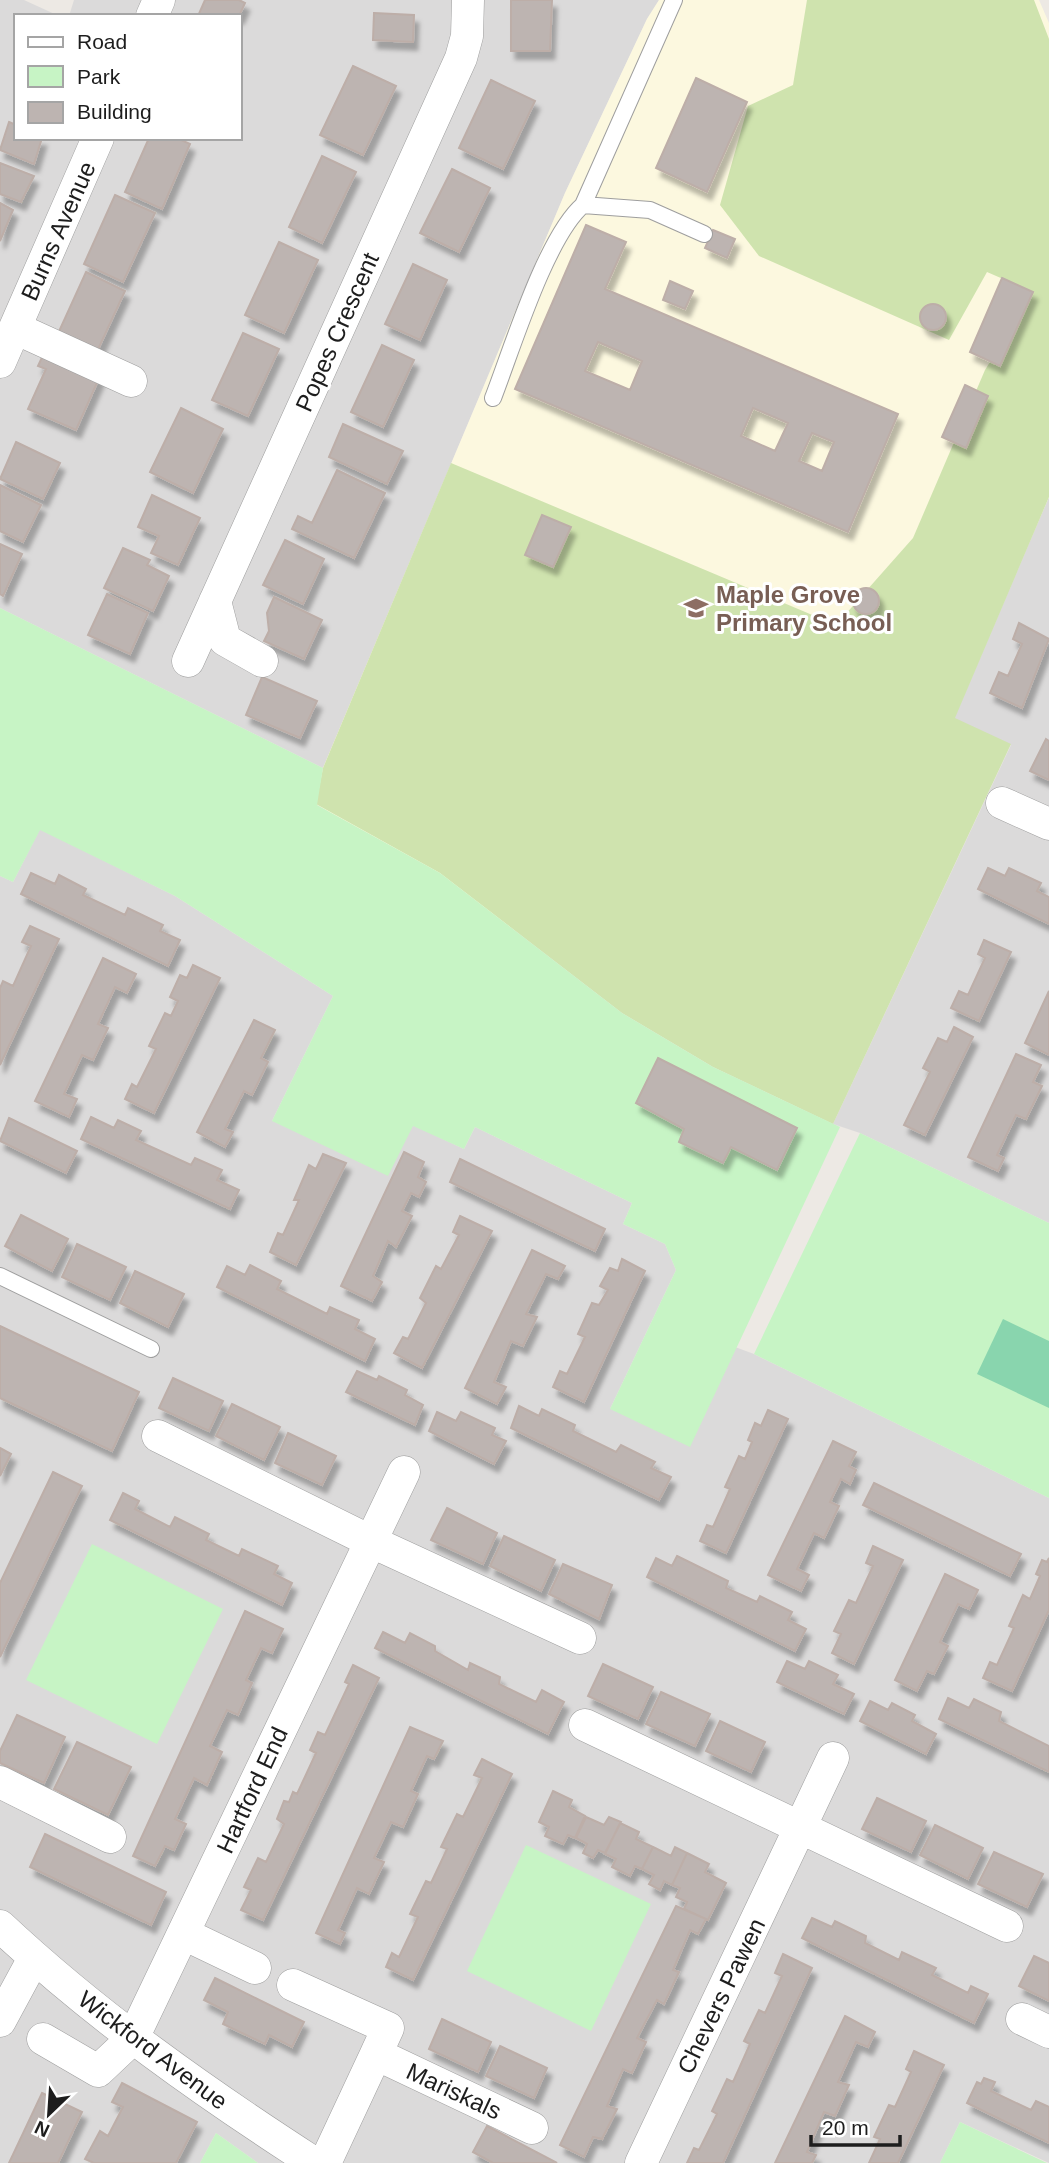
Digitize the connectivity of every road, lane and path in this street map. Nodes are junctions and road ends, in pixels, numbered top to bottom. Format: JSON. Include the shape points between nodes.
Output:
{"nodes":[{"id":1,"x":468,"y":0,"type":"edge"},
{"id":2,"x":674,"y":0,"type":"edge"},
{"id":3,"x":97,"y":140,"type":"edge"},
{"id":4,"x":583,"y":205,"type":"junction"},
{"id":5,"x":704,"y":234,"type":"dead end"},
{"id":6,"x":15,"y":328,"type":"junction"},
{"id":7,"x":0,"y":362,"type":"edge"},
{"id":8,"x":131,"y":381,"type":"dead end"},
{"id":9,"x":492,"y":398,"type":"dead end"},
{"id":10,"x":215,"y":601,"type":"junction"},
{"id":11,"x":188,"y":661,"type":"dead end"},
{"id":12,"x":262,"y":661,"type":"dead end"},
{"id":13,"x":1002,"y":803,"type":"dead end"},
{"id":14,"x":1049,"y":824,"type":"edge"},
{"id":15,"x":0,"y":1276,"type":"edge"},
{"id":16,"x":151,"y":1349,"type":"dead end"},
{"id":17,"x":158,"y":1436,"type":"dead end"},
{"id":18,"x":404,"y":1472,"type":"dead end"},
{"id":19,"x":372,"y":1542,"type":"junction"},
{"id":20,"x":580,"y":1638,"type":"dead end"},
{"id":21,"x":585,"y":1725,"type":"dead end"},
{"id":22,"x":833,"y":1758,"type":"dead end"},
{"id":23,"x":0,"y":1782,"type":"edge"},
{"id":24,"x":801,"y":1829,"type":"junction"},
{"id":25,"x":110,"y":1837,"type":"dead end"},
{"id":26,"x":0,"y":1926,"type":"edge"},
{"id":27,"x":1007,"y":1926,"type":"dead end"},
{"id":28,"x":184,"y":1934,"type":"junction"},
{"id":29,"x":34,"y":1958,"type":"junction"},
{"id":30,"x":255,"y":1968,"type":"dead end"},
{"id":31,"x":293,"y":1985,"type":"dead end"},
{"id":32,"x":0,"y":2021,"type":"edge"},
{"id":33,"x":133,"y":2038,"type":"junction"},
{"id":34,"x":43,"y":2039,"type":"dead end"},
{"id":35,"x":376,"y":2054,"type":"junction"},
{"id":36,"x":532,"y":2128,"type":"dead end"},
{"id":37,"x":314,"y":2163,"type":"edge"},
{"id":38,"x":325,"y":2163,"type":"edge"},
{"id":39,"x":641,"y":2163,"type":"edge"}],
"edges":[{"from":1,"to":10,"type":"street","name":"Popes Crescent","via":[[461,58]]},
{"from":2,"to":4,"type":"lane"},
{"from":3,"to":6,"type":"street","name":"Burns Avenue"},
{"from":4,"to":5,"type":"lane","via":[[649,210]]},
{"from":4,"to":9,"type":"lane","via":[[572,215],[548,257]]},
{"from":6,"to":7,"type":"street","name":"Burns Avenue"},
{"from":6,"to":8,"type":"street"},
{"from":10,"to":11,"type":"street","name":"Popes Crescent"},
{"from":10,"to":12,"type":"street","via":[[225,640]]},
{"from":13,"to":14,"type":"street"},
{"from":15,"to":16,"type":"lane"},
{"from":17,"to":19,"type":"street"},
{"from":18,"to":19,"type":"street","name":"Hartford End"},
{"from":19,"to":20,"type":"street"},
{"from":19,"to":28,"type":"street","name":"Hartford End"},
{"from":21,"to":24,"type":"street"},
{"from":22,"to":24,"type":"street","name":"Chevers Pawen"},
{"from":23,"to":25,"type":"street"},
{"from":24,"to":27,"type":"street"},
{"from":24,"to":39,"type":"street","name":"Chevers Pawen"},
{"from":26,"to":29,"type":"street","name":"Wickford Avenue"},
{"from":28,"to":30,"type":"street"},
{"from":28,"to":33,"type":"street","name":"Hartford End"},
{"from":29,"to":32,"type":"street"},
{"from":29,"to":33,"type":"street","name":"Wickford Avenue"},
{"from":31,"to":35,"type":"street","name":"Mariskals","via":[[388,2028]]},
{"from":33,"to":34,"type":"street","name":"Hartford End","via":[[99,2071]]},
{"from":33,"to":37,"type":"street","name":"Wickford Avenue","via":[[225,2106]]},
{"from":35,"to":36,"type":"street","name":"Mariskals"},
{"from":35,"to":38,"type":"street","name":"Mariskals"}]}
